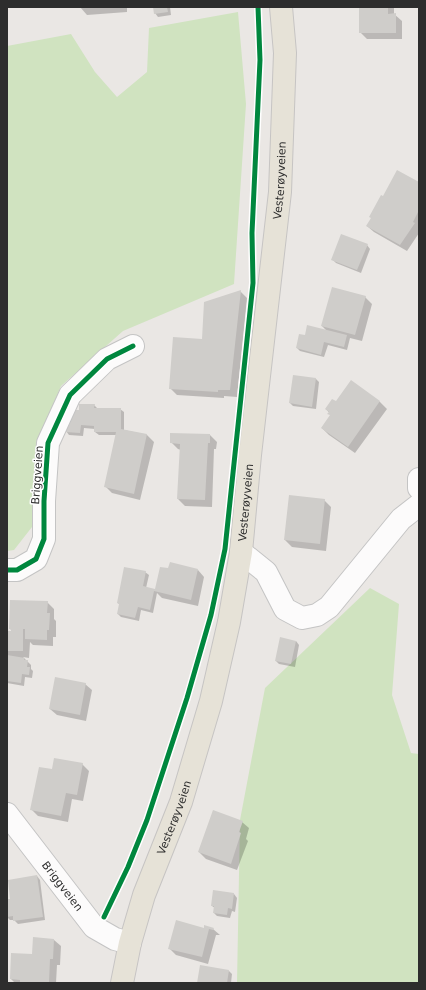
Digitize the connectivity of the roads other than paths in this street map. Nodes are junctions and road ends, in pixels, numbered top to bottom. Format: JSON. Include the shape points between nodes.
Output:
{"nodes":[{"id":1,"x":281,"y":7,"type":"edge"},
{"id":2,"x":133,"y":346,"type":"dead end"},
{"id":3,"x":419,"y":479,"type":"edge"},
{"id":4,"x":419,"y":488,"type":"edge"},
{"id":5,"x":419,"y":505,"type":"edge"},
{"id":6,"x":240,"y":552,"type":"junction"},
{"id":7,"x":7,"y":570,"type":"edge"},
{"id":8,"x":7,"y":814,"type":"edge"},
{"id":9,"x":130,"y":943,"type":"junction"},
{"id":10,"x":122,"y":983,"type":"edge"}],
"edges":[{"from":1,"to":6,"type":"main road","name":"Vesterøyveien","via":[[285,53],[280,192]]},
{"from":2,"to":7,"type":"street","name":"Briggveien","via":[[106,359],[70,395],[48,443],[44,539],[36,559],[17,570]]},
{"from":3,"to":4,"type":"street"},
{"from":5,"to":6,"type":"street","via":[[401,519],[329,607],[317,615],[302,618],[285,609],[266,572]]},
{"from":6,"to":9,"type":"main road","name":"Vesterøyveien","via":[[229,622],[211,701],[182,802],[144,895]]},
{"from":8,"to":9,"type":"street","name":"Briggveien","via":[[94,927],[115,940]]},
{"from":9,"to":10,"type":"main road","name":"Vesterøyveien"}]}
